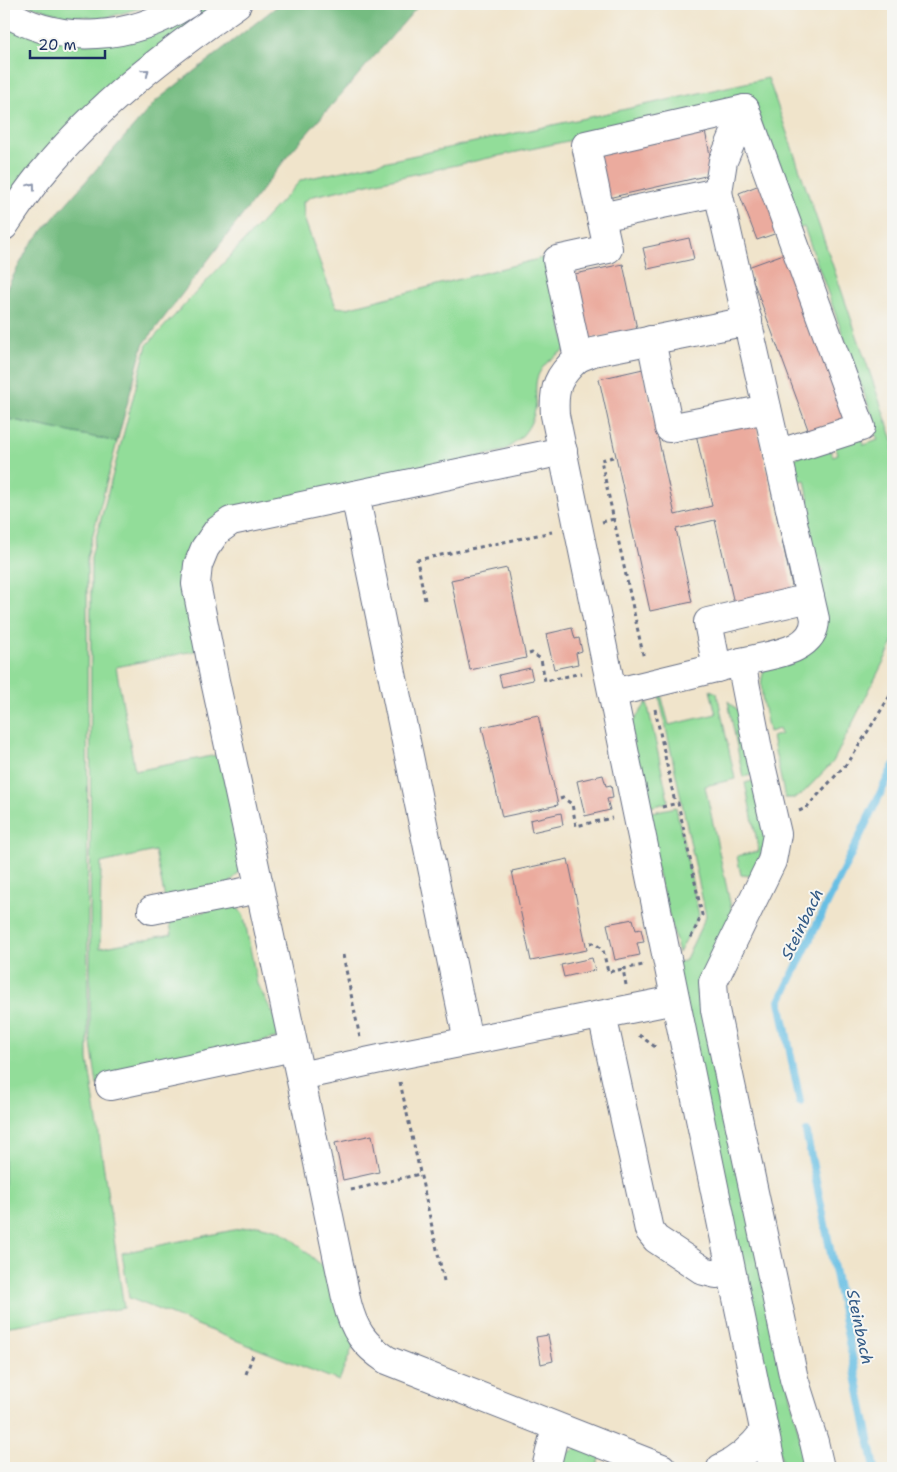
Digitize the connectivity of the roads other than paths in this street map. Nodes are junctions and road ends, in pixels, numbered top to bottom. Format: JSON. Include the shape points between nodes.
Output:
{"nodes":[{"id":1,"x":187,"y":4,"type":"edge"},
{"id":2,"x":237,"y":4,"type":"edge"},
{"id":3,"x":4,"y":11,"type":"edge"},
{"id":4,"x":746,"y":109,"type":"junction"},
{"id":5,"x":718,"y":192,"type":"junction"},
{"id":6,"x":601,"y":217,"type":"junction"},
{"id":7,"x":4,"y":226,"type":"edge"},
{"id":8,"x":748,"y":322,"type":"junction"},
{"id":9,"x":651,"y":340,"type":"junction"},
{"id":10,"x":578,"y":358,"type":"junction"},
{"id":11,"x":767,"y":409,"type":"junction"},
{"id":12,"x":563,"y":452,"type":"junction"},
{"id":13,"x":777,"y":454,"type":"junction"},
{"id":14,"x":355,"y":495,"type":"junction"},
{"id":15,"x":810,"y":598,"type":"junction"},
{"id":16,"x":729,"y":665,"type":"junction"},
{"id":17,"x":613,"y":693,"type":"junction"},
{"id":18,"x":259,"y":889,"type":"junction"},
{"id":19,"x":152,"y":910,"type":"dead end"},
{"id":20,"x":675,"y":1000,"type":"junction"},
{"id":21,"x":602,"y":1015,"type":"junction"},
{"id":22,"x":468,"y":1041,"type":"junction"},
{"id":23,"x":293,"y":1048,"type":"junction"},
{"id":24,"x":300,"y":1076,"type":"junction"},
{"id":25,"x":110,"y":1086,"type":"dead end"},
{"id":26,"x":731,"y":1271,"type":"junction"},
{"id":27,"x":556,"y":1427,"type":"junction"},
{"id":28,"x":764,"y":1432,"type":"junction"},
{"id":29,"x":546,"y":1468,"type":"edge"},
{"id":30,"x":662,"y":1468,"type":"edge"},
{"id":31,"x":721,"y":1468,"type":"edge"},
{"id":32,"x":772,"y":1468,"type":"edge"},
{"id":33,"x":820,"y":1468,"type":"edge"}],
"edges":[{"from":1,"to":3,"type":"main road","via":[[137,28],[101,35],[50,30]]},
{"from":7,"to":2,"type":"main road","one_way":true,"via":[[44,171],[96,116],[194,34]]},
{"from":4,"to":5,"type":"main road","via":[[723,161]]},
{"from":4,"to":6,"type":"main road","via":[[586,145]]},
{"from":4,"to":13,"type":"main road","via":[[861,427],[830,441]]},
{"from":5,"to":6,"type":"main road"},
{"from":5,"to":8,"type":"main road"},
{"from":6,"to":10,"type":"main road","via":[[608,249],[557,260]]},
{"from":8,"to":9,"type":"main road"},
{"from":8,"to":11,"type":"main road"},
{"from":9,"to":10,"type":"main road"},
{"from":9,"to":11,"type":"main road","via":[[669,428]]},
{"from":10,"to":12,"type":"main road","via":[[558,380],[554,397],[554,415]]},
{"from":11,"to":13,"type":"main road"},
{"from":12,"to":14,"type":"main road"},
{"from":12,"to":17,"type":"main road"},
{"from":13,"to":15,"type":"main road"},
{"from":14,"to":18,"type":"main road","via":[[231,521],[217,531],[198,565],[196,584]]},
{"from":14,"to":22,"type":"main road"},
{"from":15,"to":16,"type":"main road","via":[[815,628],[804,643],[796,648]]},
{"from":15,"to":16,"type":"main road","via":[[708,622]]},
{"from":16,"to":17,"type":"main road"},
{"from":16,"to":33,"type":"main road","via":[[761,766],[777,834],[772,861],[712,982],[715,1010],[792,1369]]},
{"from":17,"to":20,"type":"main road"},
{"from":18,"to":19,"type":"main road"},
{"from":18,"to":23,"type":"main road"},
{"from":20,"to":21,"type":"main road"},
{"from":20,"to":26,"type":"main road"},
{"from":21,"to":22,"type":"main road"},
{"from":21,"to":26,"type":"main road","via":[[649,1230],[656,1239],[704,1271],[716,1274]]},
{"from":22,"to":24,"type":"main road"},
{"from":23,"to":24,"type":"main road"},
{"from":23,"to":25,"type":"main road"},
{"from":24,"to":27,"type":"main road","via":[[347,1303],[360,1337],[372,1351],[387,1360]]},
{"from":26,"to":28,"type":"main road"},
{"from":27,"to":29,"type":"main road"},
{"from":27,"to":30,"type":"main road"},
{"from":28,"to":31,"type":"main road","via":[[747,1452]]},
{"from":28,"to":32,"type":"main road"}]}
